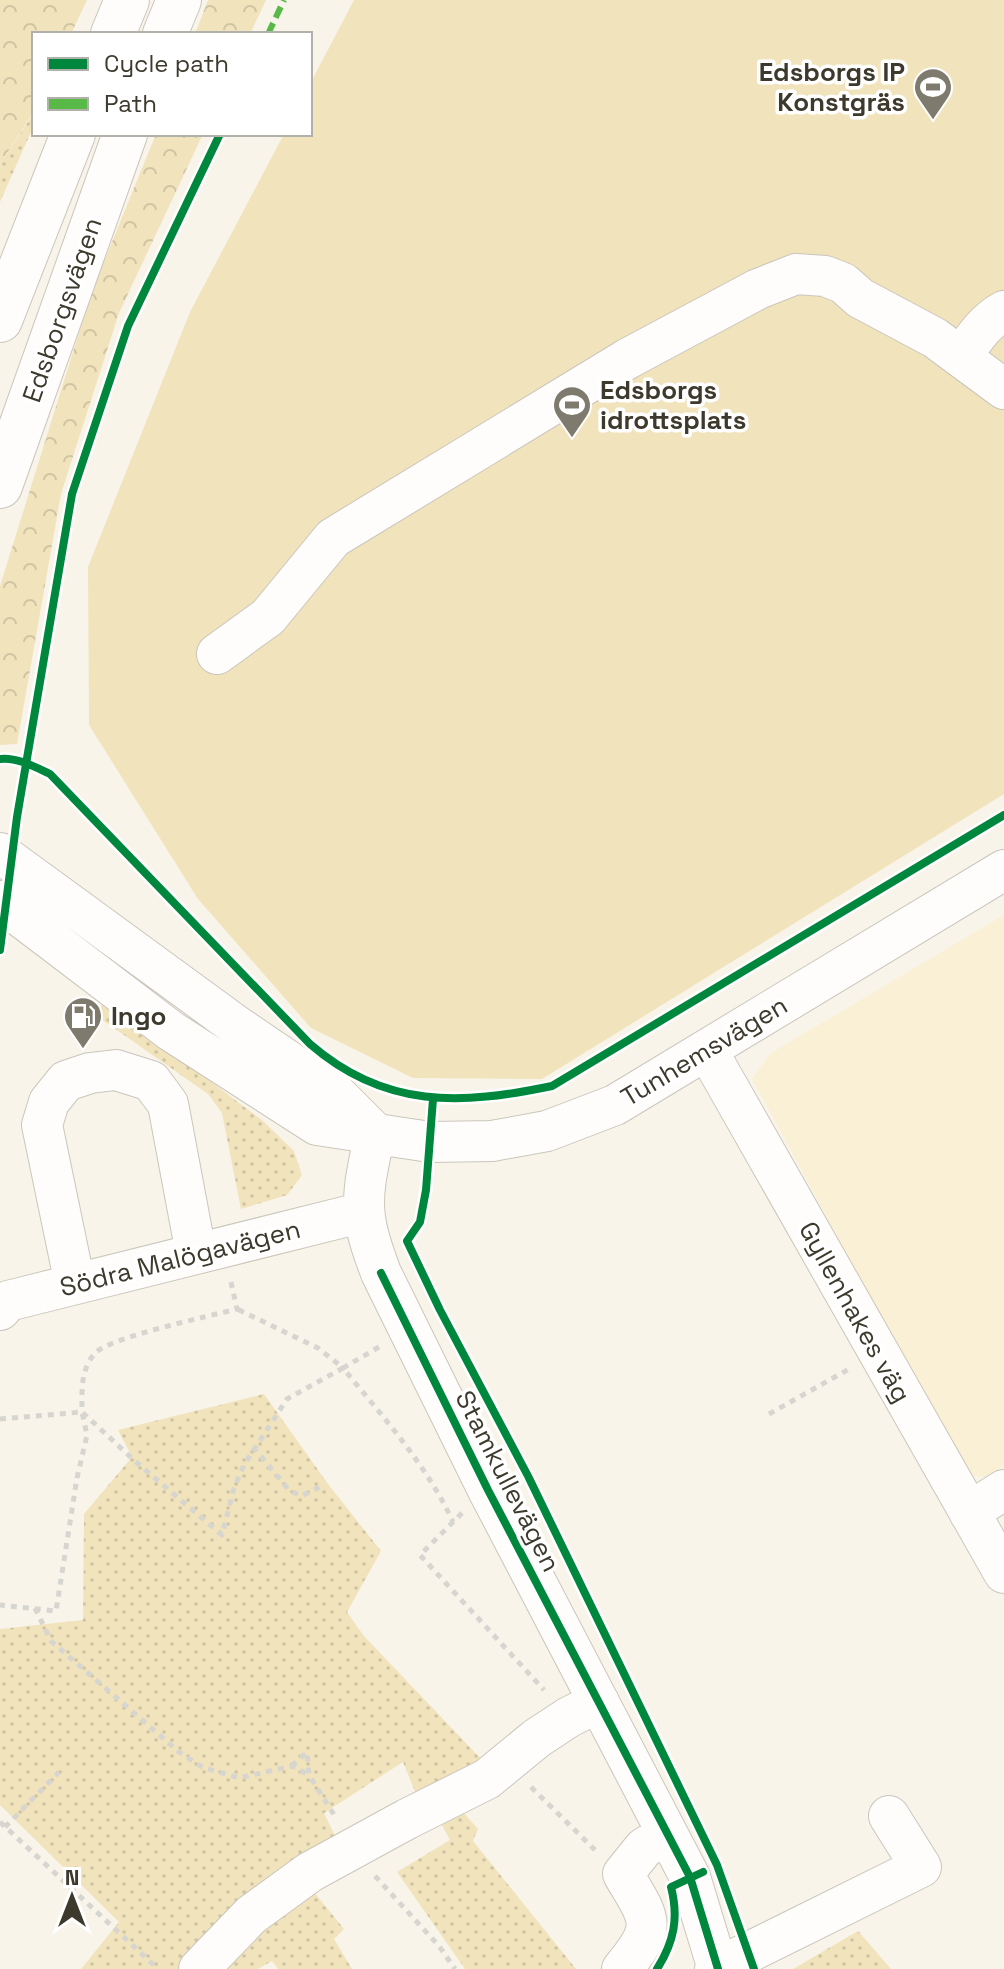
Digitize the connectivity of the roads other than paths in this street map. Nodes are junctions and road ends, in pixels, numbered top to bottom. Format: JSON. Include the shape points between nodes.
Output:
{"nodes":[{"id":1,"x":127,"y":0,"type":"edge"},
{"id":2,"x":179,"y":0,"type":"edge"},
{"id":3,"x":114,"y":32,"type":"edge"},
{"id":4,"x":166,"y":32,"type":"edge"},
{"id":5,"x":72,"y":136,"type":"edge"},
{"id":6,"x":124,"y":136,"type":"edge"},
{"id":7,"x":1004,"y":311,"type":"edge"},
{"id":8,"x":0,"y":320,"type":"edge"},
{"id":9,"x":961,"y":357,"type":"junction"},
{"id":10,"x":1004,"y":389,"type":"edge"},
{"id":11,"x":0,"y":486,"type":"edge"},
{"id":12,"x":217,"y":654,"type":"dead end"},
{"id":13,"x":1,"y":853,"type":"edge"},
{"id":14,"x":1004,"y":870,"type":"edge"},
{"id":15,"x":0,"y":901,"type":"edge"},
{"id":16,"x":707,"y":1050,"type":"junction"},
{"id":17,"x":375,"y":1133,"type":"junction"},
{"id":18,"x":364,"y":1212,"type":"junction"},
{"id":19,"x":209,"y":1250,"type":"junction"},
{"id":20,"x":75,"y":1284,"type":"junction"},
{"id":21,"x":0,"y":1310,"type":"edge"},
{"id":22,"x":1004,"y":1490,"type":"edge"},
{"id":23,"x":969,"y":1512,"type":"junction"},
{"id":24,"x":1004,"y":1573,"type":"edge"},
{"id":25,"x":584,"y":1710,"type":"junction"},
{"id":26,"x":889,"y":1816,"type":"dead end"},
{"id":27,"x":667,"y":1833,"type":"junction"},
{"id":28,"x":717,"y":1968,"type":"edge"},
{"id":29,"x":199,"y":1969,"type":"edge"},
{"id":30,"x":622,"y":1969,"type":"edge"}],
"edges":[{"from":1,"to":3,"type":"highway"},
{"from":2,"to":4,"type":"highway"},
{"from":5,"to":8,"type":"highway","name":"Edsborgsvägen"},
{"from":6,"to":11,"type":"highway","name":"Edsborgsvägen"},
{"from":7,"to":9,"type":"street"},
{"from":9,"to":10,"type":"street"},
{"from":9,"to":12,"type":"street","via":[[825,276],[796,274],[758,289],[627,359],[333,538],[268,617]]},
{"from":13,"to":17,"type":"street","via":[[334,1092]]},
{"from":14,"to":16,"type":"street","name":"Tunhemsvägen"},
{"from":15,"to":17,"type":"street","name":"Tunhemsvägen","via":[[171,1031],[317,1125]]},
{"from":16,"to":17,"type":"street","name":"Tunhemsvägen","via":[[615,1105],[547,1131],[492,1141],[430,1142]]},
{"from":16,"to":23,"type":"street","name":"Gyllenhakes väg"},
{"from":17,"to":18,"type":"street","name":"Stamkullevägen"},
{"from":18,"to":19,"type":"street","name":"Södra Malögavägen"},
{"from":18,"to":25,"type":"street","name":"Stamkullevägen","via":[[381,1273],[488,1490]]},
{"from":19,"to":20,"type":"street","name":"Södra Malögavägen"},
{"from":19,"to":20,"type":"street","via":[[168,1104],[151,1081],[116,1070],[90,1073],[66,1081],[49,1102],[42,1125]]},
{"from":20,"to":21,"type":"street","name":"Södra Malögavägen","via":[[8,1301]]},
{"from":22,"to":23,"type":"street"},
{"from":23,"to":24,"type":"street","name":"Gyllenhakes väg"},
{"from":25,"to":27,"type":"street","name":"Stamkullevägen"},
{"from":25,"to":29,"type":"street","via":[[487,1779],[310,1872],[251,1915]]},
{"from":26,"to":28,"type":"street","via":[[921,1867]]},
{"from":27,"to":28,"type":"street","name":"Stamkullevägen","via":[[690,1877]]},
{"from":27,"to":30,"type":"street","via":[[644,1848],[623,1874],[649,1926]]}]}
